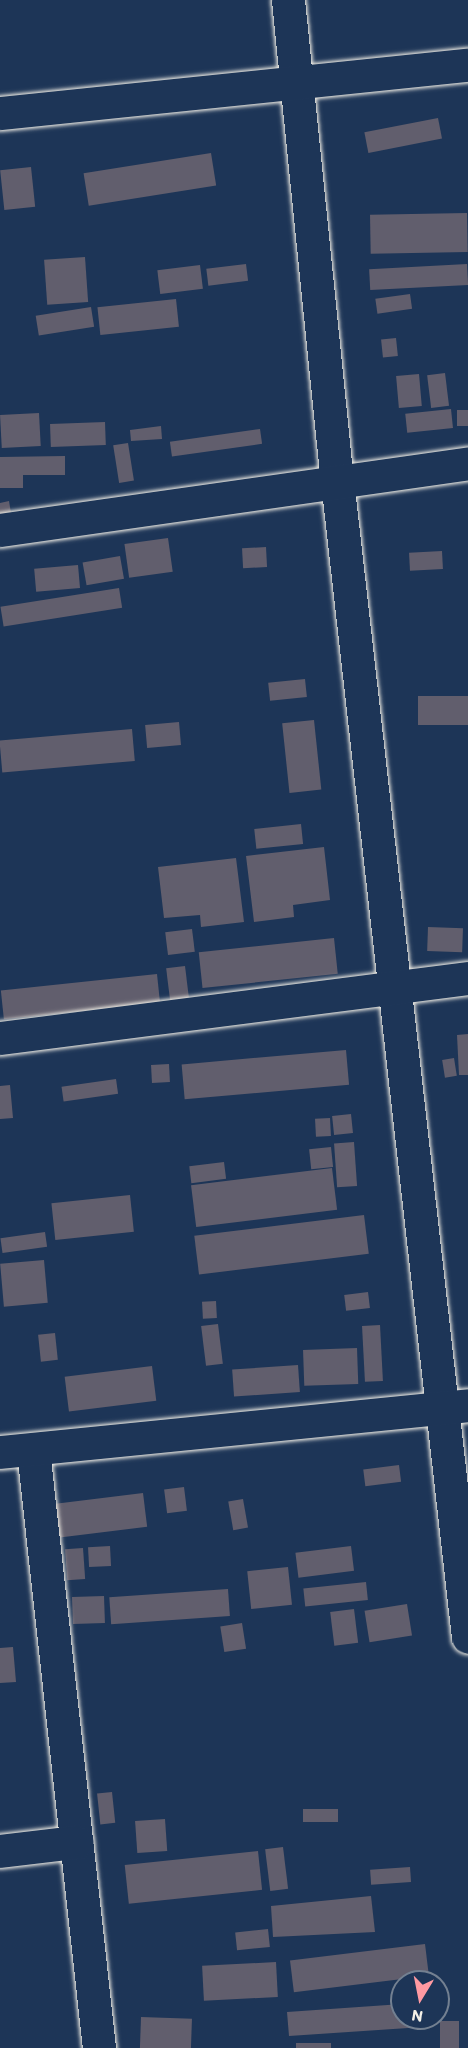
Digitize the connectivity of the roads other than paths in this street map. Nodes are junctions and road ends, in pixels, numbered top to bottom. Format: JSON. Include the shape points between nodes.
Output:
{"nodes":[{"id":1,"x":288,"y":0,"type":"edge"},
{"id":2,"x":468,"y":65,"type":"edge"},
{"id":3,"x":294,"y":85,"type":"junction"},
{"id":4,"x":0,"y":113,"type":"edge"},
{"id":5,"x":468,"y":463,"type":"edge"},
{"id":6,"x":337,"y":480,"type":"junction"},
{"id":7,"x":0,"y":530,"type":"edge"},
{"id":8,"x":468,"y":978,"type":"edge"},
{"id":9,"x":393,"y":986,"type":"junction"},
{"id":10,"x":0,"y":1038,"type":"edge"},
{"id":11,"x":456,"y":1407,"type":"edge"},
{"id":12,"x":33,"y":1450,"type":"junction"},
{"id":13,"x":0,"y":1452,"type":"edge"},
{"id":14,"x":468,"y":1637,"type":"edge"},
{"id":15,"x":76,"y":1842,"type":"junction"},
{"id":16,"x":0,"y":1851,"type":"edge"},
{"id":17,"x":99,"y":2048,"type":"edge"}],
"edges":[{"from":1,"to":3,"type":"street"},
{"from":2,"to":3,"type":"street"},
{"from":3,"to":4,"type":"street"},
{"from":3,"to":6,"type":"street"},
{"from":5,"to":6,"type":"street"},
{"from":6,"to":7,"type":"street"},
{"from":6,"to":9,"type":"street"},
{"from":8,"to":9,"type":"street"},
{"from":9,"to":10,"type":"street"},
{"from":9,"to":11,"type":"street"},
{"from":11,"to":12,"type":"street"},
{"from":11,"to":14,"type":"street"},
{"from":12,"to":13,"type":"street"},
{"from":12,"to":15,"type":"street"},
{"from":15,"to":16,"type":"street"},
{"from":15,"to":17,"type":"street"}]}
